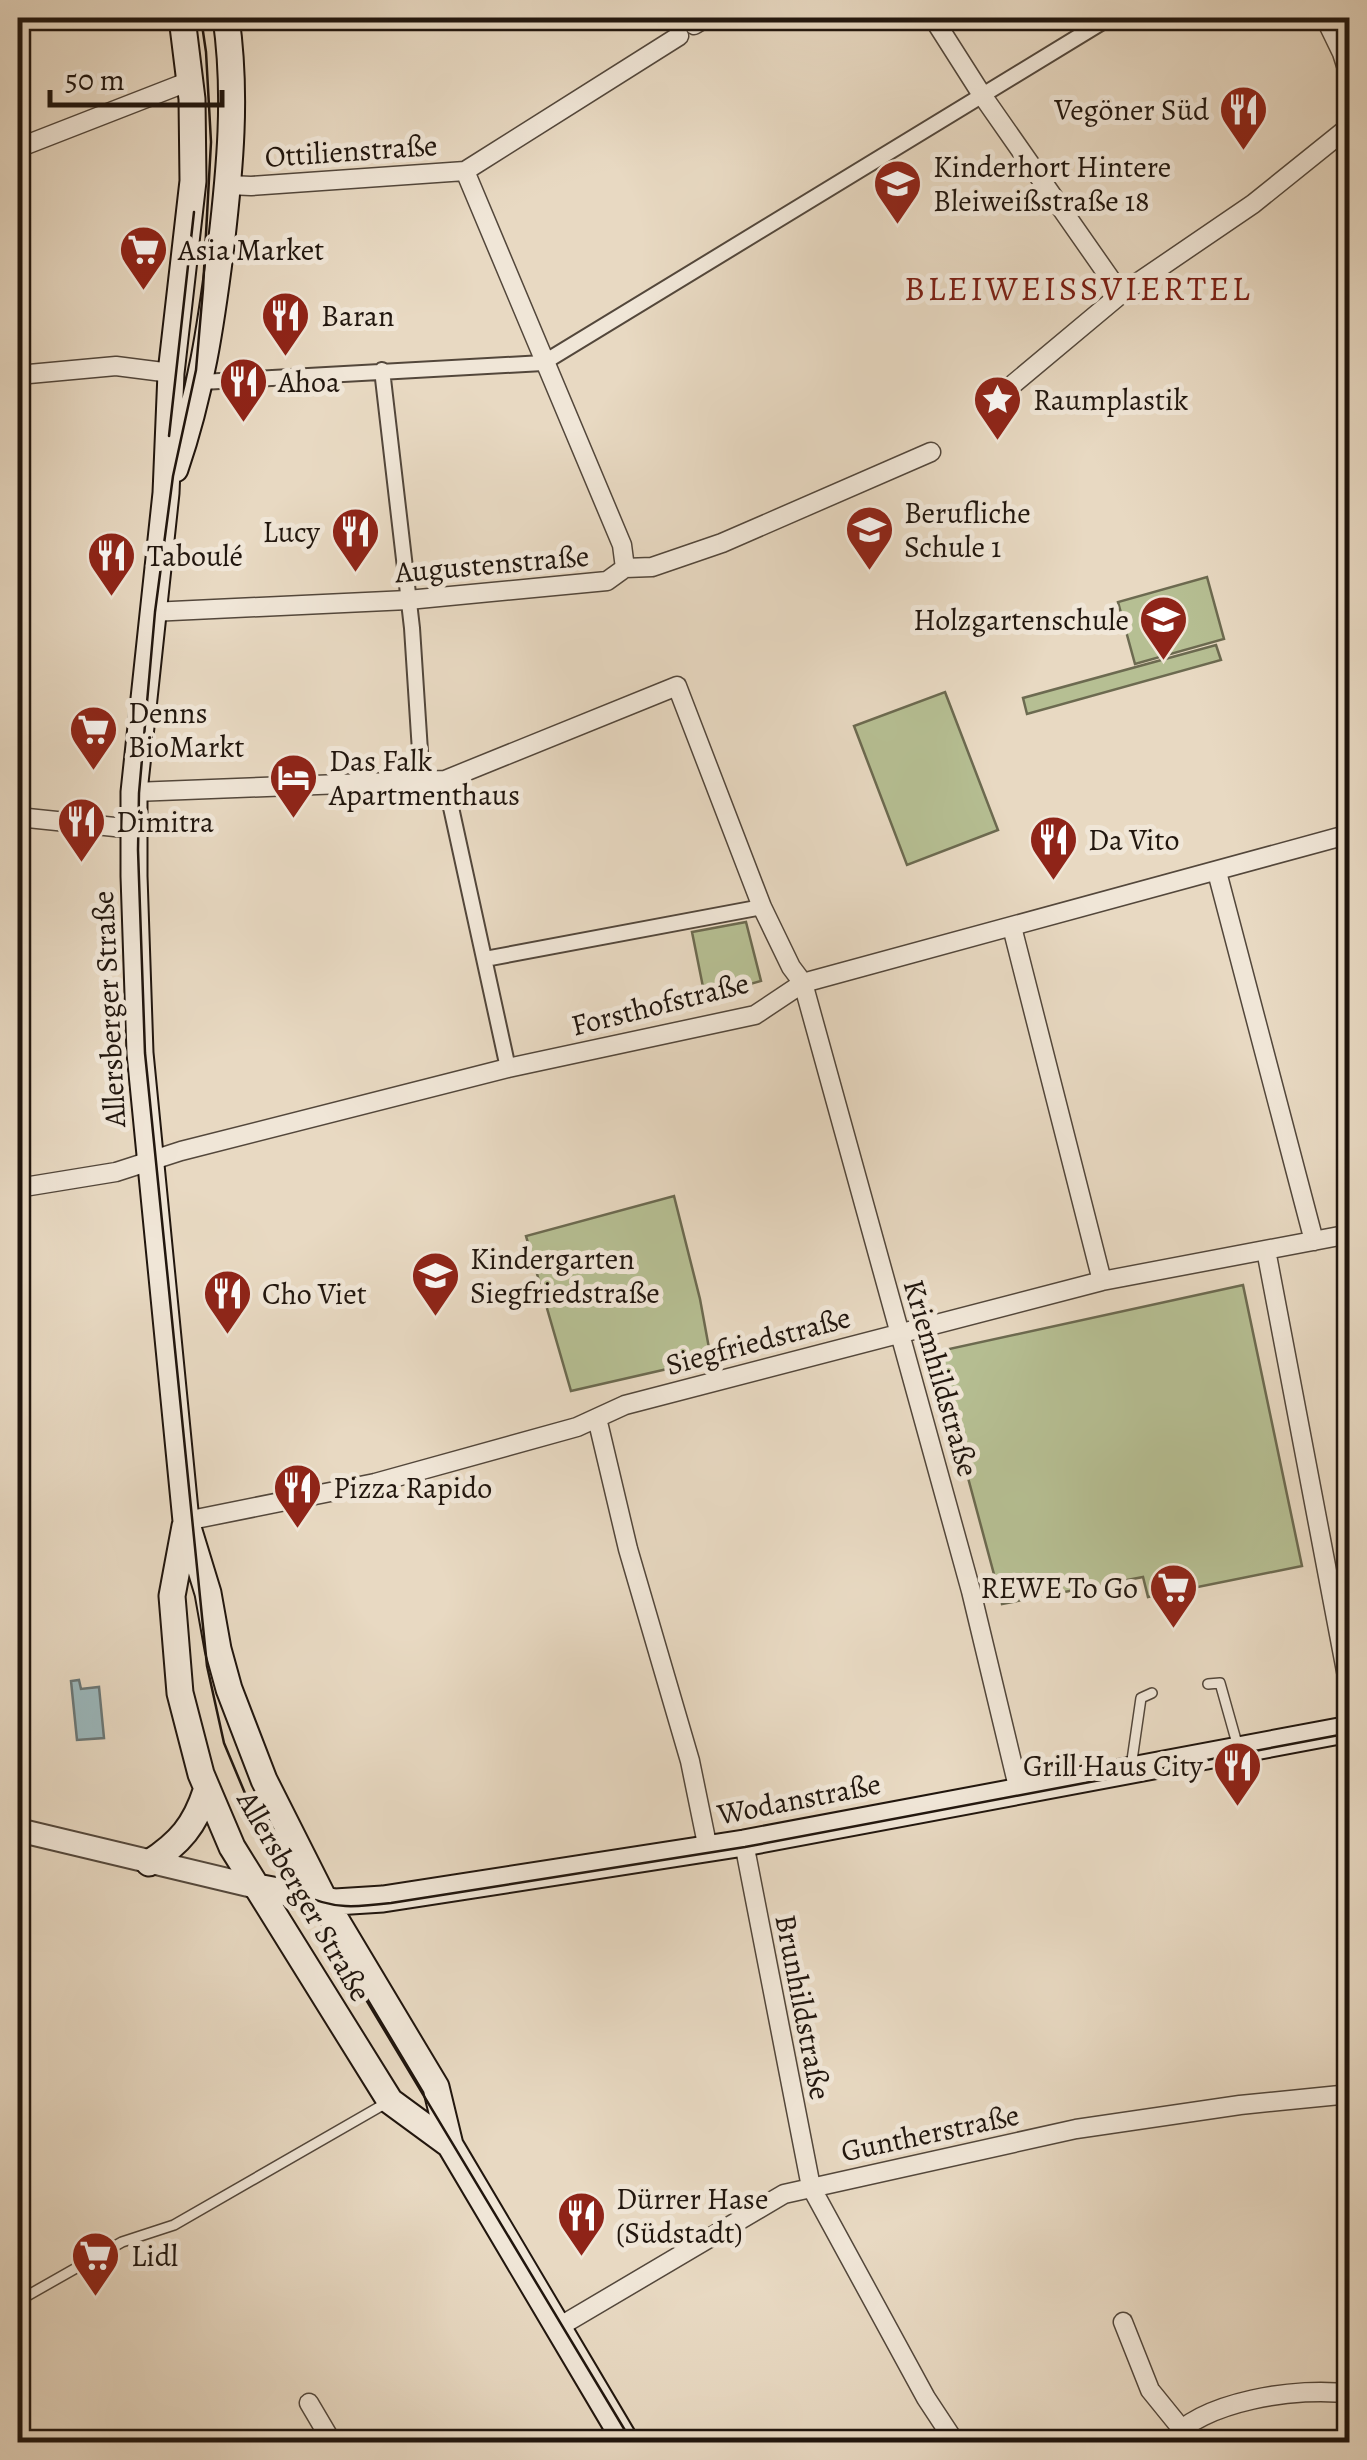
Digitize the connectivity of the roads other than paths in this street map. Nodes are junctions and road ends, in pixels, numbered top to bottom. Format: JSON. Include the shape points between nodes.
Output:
{"nodes":[{"id":1,"x":182,"y":18,"type":"edge"},
{"id":2,"x":226,"y":18,"type":"edge"},
{"id":3,"x":933,"y":18,"type":"edge"},
{"id":4,"x":1109,"y":18,"type":"edge"},
{"id":5,"x":1325,"y":18,"type":"edge"},
{"id":6,"x":693,"y":26,"type":"edge"},
{"id":7,"x":1346,"y":51,"type":"edge"},
{"id":8,"x":1350,"y":78,"type":"edge"},
{"id":9,"x":190,"y":81,"type":"junction"},
{"id":10,"x":982,"y":95,"type":"junction"},
{"id":11,"x":1350,"y":122,"type":"edge"},
{"id":12,"x":18,"y":148,"type":"edge"},
{"id":13,"x":465,"y":171,"type":"junction"},
{"id":14,"x":228,"y":184,"type":"junction"},
{"id":15,"x":1122,"y":294,"type":"junction"},
{"id":16,"x":544,"y":363,"type":"junction"},
{"id":17,"x":382,"y":370,"type":"junction"},
{"id":18,"x":171,"y":373,"type":"junction"},
{"id":19,"x":18,"y":375,"type":"edge"},
{"id":20,"x":202,"y":382,"type":"junction"},
{"id":21,"x":987,"y":406,"type":"dead end"},
{"id":22,"x":931,"y":452,"type":"dead end"},
{"id":23,"x":166,"y":492,"type":"junction"},
{"id":24,"x":625,"y":568,"type":"junction"},
{"id":25,"x":408,"y":600,"type":"junction"},
{"id":26,"x":152,"y":612,"type":"junction"},
{"id":27,"x":446,"y":780,"type":"junction"},
{"id":28,"x":422,"y":782,"type":"junction"},
{"id":29,"x":134,"y":792,"type":"junction"},
{"id":30,"x":18,"y":816,"type":"edge"},
{"id":31,"x":134,"y":829,"type":"junction"},
{"id":32,"x":1350,"y":834,"type":"edge"},
{"id":33,"x":1217,"y":872,"type":"junction"},
{"id":34,"x":762,"y":906,"type":"junction"},
{"id":35,"x":1012,"y":927,"type":"junction"},
{"id":36,"x":485,"y":959,"type":"junction"},
{"id":37,"x":803,"y":983,"type":"junction"},
{"id":38,"x":508,"y":1068,"type":"junction"},
{"id":39,"x":150,"y":1162,"type":"junction"},
{"id":40,"x":18,"y":1188,"type":"edge"},
{"id":41,"x":1350,"y":1234,"type":"edge"},
{"id":42,"x":1314,"y":1241,"type":"junction"},
{"id":43,"x":1266,"y":1250,"type":"junction"},
{"id":44,"x":1102,"y":1281,"type":"junction"},
{"id":45,"x":900,"y":1332,"type":"junction"},
{"id":46,"x":596,"y":1418,"type":"junction"},
{"id":47,"x":186,"y":1522,"type":"junction"},
{"id":48,"x":1208,"y":1684,"type":"dead end"},
{"id":49,"x":1350,"y":1692,"type":"edge"},
{"id":50,"x":1152,"y":1694,"type":"dead end"},
{"id":51,"x":1350,"y":1729,"type":"edge"},
{"id":52,"x":1239,"y":1749,"type":"junction"},
{"id":53,"x":1130,"y":1770,"type":"junction"},
{"id":54,"x":206,"y":1791,"type":"junction"},
{"id":55,"x":1019,"y":1791,"type":"junction"},
{"id":56,"x":18,"y":1830,"type":"edge"},
{"id":57,"x":744,"y":1843,"type":"junction"},
{"id":58,"x":708,"y":1849,"type":"junction"},
{"id":59,"x":150,"y":1863,"type":"junction"},
{"id":60,"x":257,"y":1887,"type":"junction"},
{"id":61,"x":324,"y":1900,"type":"junction"},
{"id":62,"x":1350,"y":2094,"type":"edge"},
{"id":63,"x":390,"y":2101,"type":"junction"},
{"id":64,"x":450,"y":2145,"type":"junction"},
{"id":65,"x":810,"y":2187,"type":"junction"},
{"id":66,"x":18,"y":2302,"type":"edge"},
{"id":67,"x":1124,"y":2322,"type":"dead end"},
{"id":68,"x":558,"y":2328,"type":"junction"},
{"id":69,"x":1350,"y":2394,"type":"edge"},
{"id":70,"x":308,"y":2403,"type":"dead end"},
{"id":71,"x":1174,"y":2435,"type":"edge"},
{"id":72,"x":332,"y":2442,"type":"edge"},
{"id":73,"x":626,"y":2442,"type":"edge"},
{"id":74,"x":954,"y":2442,"type":"edge"}],
"edges":[{"from":1,"to":9,"type":"main road","name":"Allersberger Straße"},
{"from":2,"to":14,"type":"main road","name":"Allersberger Straße","via":[[233,101]]},
{"from":3,"to":10,"type":"street"},
{"from":4,"to":10,"type":"street"},
{"from":5,"to":7,"type":"street"},
{"from":6,"to":13,"type":"street","name":"Ottilienstraße"},
{"from":7,"to":8,"type":"street"},
{"from":9,"to":12,"type":"street"},
{"from":9,"to":18,"type":"main road","name":"Allersberger Straße","via":[[193,181]]},
{"from":10,"to":15,"type":"street"},
{"from":10,"to":16,"type":"street"},
{"from":11,"to":15,"type":"street","via":[[1253,204]]},
{"from":13,"to":14,"type":"street","name":"Ottilienstraße"},
{"from":13,"to":16,"type":"street"},
{"from":14,"to":20,"type":"main road","name":"Allersberger Straße"},
{"from":15,"to":21,"type":"street"},
{"from":16,"to":17,"type":"street"},
{"from":16,"to":24,"type":"street","via":[[622,545]]},
{"from":17,"to":20,"type":"street"},
{"from":17,"to":25,"type":"street"},
{"from":18,"to":19,"type":"street","via":[[116,366]]},
{"from":18,"to":23,"type":"main road","name":"Allersberger Straße"},
{"from":20,"to":23,"type":"main road","name":"Allersberger Straße"},
{"from":22,"to":24,"type":"street","name":"Augustenstraße","via":[[722,543],[652,567]]},
{"from":23,"to":26,"type":"main road","name":"Allersberger Straße"},
{"from":24,"to":25,"type":"street","name":"Augustenstraße","via":[[607,581]]},
{"from":25,"to":26,"type":"street","name":"Augustenstraße"},
{"from":25,"to":28,"type":"street"},
{"from":26,"to":29,"type":"main road","name":"Allersberger Straße"},
{"from":27,"to":28,"type":"street"},
{"from":27,"to":34,"type":"street","name":"Kriemhildstraße","via":[[677,686]]},
{"from":27,"to":36,"type":"street"},
{"from":28,"to":29,"type":"street"},
{"from":29,"to":31,"type":"main road","name":"Allersberger Straße"},
{"from":30,"to":31,"type":"street"},
{"from":31,"to":39,"type":"main road","name":"Allersberger Straße"},
{"from":32,"to":33,"type":"street","name":"Forsthofstraße"},
{"from":33,"to":35,"type":"street","name":"Forsthofstraße"},
{"from":33,"to":42,"type":"street"},
{"from":34,"to":36,"type":"street"},
{"from":34,"to":37,"type":"street","name":"Kriemhildstraße"},
{"from":35,"to":37,"type":"street","name":"Forsthofstraße"},
{"from":35,"to":44,"type":"street"},
{"from":36,"to":38,"type":"street"},
{"from":37,"to":38,"type":"street","name":"Forsthofstraße","via":[[755,1014]]},
{"from":37,"to":45,"type":"street","name":"Kriemhildstraße"},
{"from":38,"to":39,"type":"street","name":"Forsthofstraße"},
{"from":39,"to":40,"type":"street","name":"Forsthofstraße"},
{"from":39,"to":47,"type":"main road","name":"Allersberger Straße"},
{"from":41,"to":42,"type":"street","name":"Siegfriedstraße"},
{"from":42,"to":43,"type":"street","name":"Siegfriedstraße"},
{"from":43,"to":44,"type":"street","name":"Siegfriedstraße"},
{"from":43,"to":49,"type":"street"},
{"from":44,"to":45,"type":"street","name":"Siegfriedstraße"},
{"from":45,"to":46,"type":"street","name":"Siegfriedstraße"},
{"from":45,"to":55,"type":"street","name":"Kriemhildstraße"},
{"from":46,"to":47,"type":"street","name":"Siegfriedstraße","via":[[375,1482]]},
{"from":46,"to":58,"type":"street"},
{"from":47,"to":54,"type":"main road","name":"Allersberger Straße","via":[[172,1596],[182,1704]]},
{"from":47,"to":61,"type":"main road","name":"Allersberger Straße","via":[[240,1720]]},
{"from":48,"to":52,"type":"lane","via":[[1220,1682]]},
{"from":50,"to":53,"type":"lane","via":[[1141,1698]]},
{"from":51,"to":52,"type":"main road","name":"Wodanstraße"},
{"from":52,"to":53,"type":"main road","name":"Wodanstraße"},
{"from":53,"to":55,"type":"main road","name":"Wodanstraße"},
{"from":54,"to":59,"type":"main road","via":[[191,1828]]},
{"from":54,"to":60,"type":"main road","name":"Allersberger Straße"},
{"from":55,"to":57,"type":"main road","name":"Wodanstraße"},
{"from":56,"to":59,"type":"street"},
{"from":57,"to":58,"type":"main road","name":"Wodanstraße"},
{"from":57,"to":65,"type":"street","name":"Brunhildstraße"},
{"from":58,"to":61,"type":"main road","name":"Wodanstraße","via":[[383,1899]]},
{"from":59,"to":60,"type":"street"},
{"from":60,"to":61,"type":"main road","name":"Wodanstraße"},
{"from":60,"to":63,"type":"main road","name":"Allersberger Straße"},
{"from":61,"to":64,"type":"main road","name":"Allersberger Straße","via":[[436,2087]]},
{"from":62,"to":65,"type":"street","name":"Guntherstraße","via":[[1076,2129]]},
{"from":63,"to":64,"type":"main road","name":"Allersberger Straße"},
{"from":63,"to":66,"type":"lane","via":[[174,2225],[122,2242]]},
{"from":64,"to":68,"type":"main road","name":"Allersberger Straße"},
{"from":65,"to":68,"type":"street","name":"Guntherstraße","via":[[784,2194]]},
{"from":65,"to":74,"type":"street","name":"Brunhildstraße"},
{"from":67,"to":71,"type":"street"},
{"from":68,"to":73,"type":"main road","name":"Allersberger Straße"},
{"from":69,"to":71,"type":"street","via":[[1290,2392],[1215,2412]]},
{"from":70,"to":72,"type":"street"}]}
